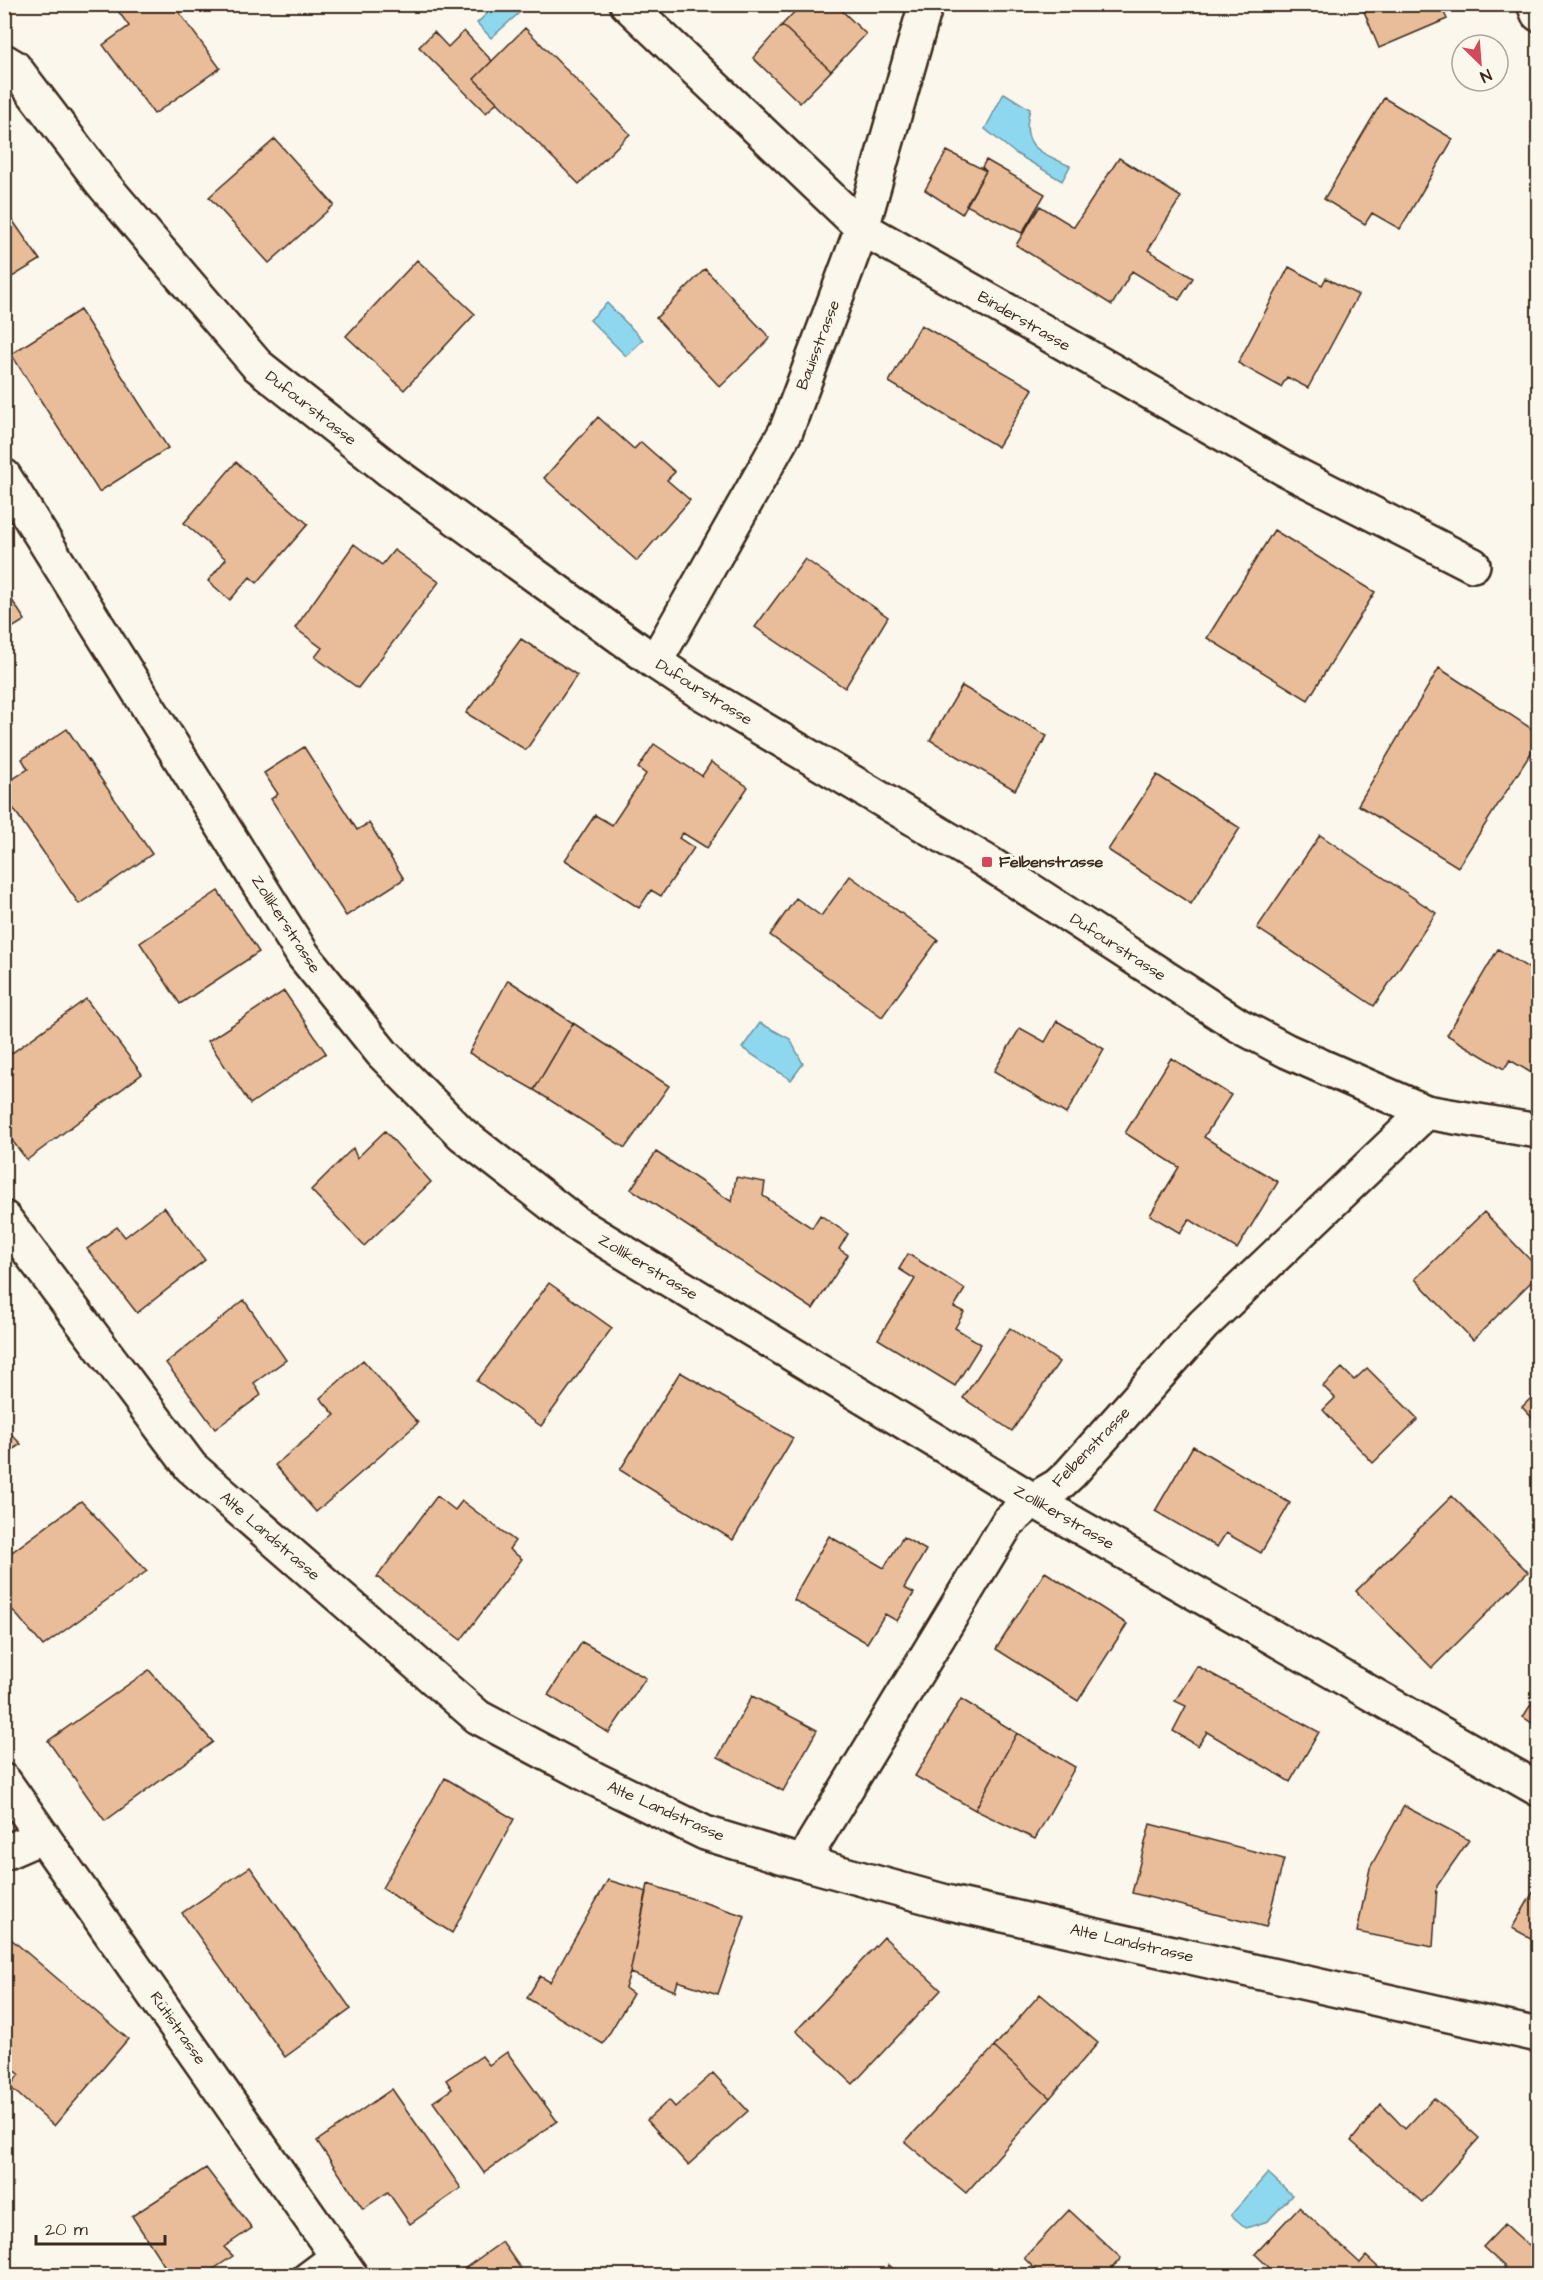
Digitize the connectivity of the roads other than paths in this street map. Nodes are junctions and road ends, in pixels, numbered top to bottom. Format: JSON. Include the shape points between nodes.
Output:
{"nodes":[{"id":1,"x":627,"y":4,"type":"edge"},
{"id":2,"x":926,"y":4,"type":"edge"},
{"id":3,"x":1534,"y":4,"type":"edge"},
{"id":4,"x":1539,"y":14,"type":"edge"},
{"id":5,"x":4,"y":61,"type":"edge"},
{"id":6,"x":862,"y":228,"type":"junction"},
{"id":7,"x":4,"y":476,"type":"edge"},
{"id":8,"x":1473,"y":565,"type":"dead end"},
{"id":9,"x":655,"y":662,"type":"junction"},
{"id":10,"x":1426,"y":1112,"type":"junction"},
{"id":11,"x":1539,"y":1131,"type":"edge"},
{"id":12,"x":4,"y":1218,"type":"edge"},
{"id":13,"x":1034,"y":1500,"type":"junction"},
{"id":14,"x":4,"y":1781,"type":"edge"},
{"id":15,"x":1539,"y":1789,"type":"edge"},
{"id":16,"x":43,"y":1836,"type":"junction"},
{"id":17,"x":4,"y":1853,"type":"edge"},
{"id":18,"x":804,"y":1863,"type":"junction"},
{"id":19,"x":1539,"y":2035,"type":"edge"},
{"id":20,"x":343,"y":2264,"type":"edge"},
{"id":21,"x":303,"y":2276,"type":"edge"}],
"edges":[{"from":1,"to":6,"type":"street","name":"Binderstrasse"},
{"from":2,"to":6,"type":"street","name":"Bauisstrasse"},
{"from":3,"to":4,"type":"street"},
{"from":5,"to":9,"type":"street","name":"Dufourstrasse","via":[[14,67],[102,183],[256,365],[392,471]]},
{"from":6,"to":8,"type":"street","name":"Binderstrasse","via":[[1283,468]]},
{"from":6,"to":9,"type":"street","name":"Bauisstrasse","via":[[786,431]]},
{"from":7,"to":13,"type":"street","name":"Zollikerstrasse","via":[[303,955],[381,1053],[462,1134],[576,1223]]},
{"from":9,"to":10,"type":"street","name":"Dufourstrasse","via":[[987,862],[1238,1025]]},
{"from":10,"to":11,"type":"street","name":"Dufourstrasse"},
{"from":10,"to":13,"type":"street","name":"Felbenstrasse","via":[[1203,1325],[1070,1474]]},
{"from":12,"to":18,"type":"street","name":"Alte Landstrasse","via":[[191,1467],[478,1717],[705,1833]]},
{"from":13,"to":15,"type":"street","name":"Zollikerstrasse"},
{"from":13,"to":18,"type":"street","name":"Felbenstrasse","via":[[1008,1522]]},
{"from":14,"to":16,"type":"street","name":"Rütistrasse"},
{"from":16,"to":17,"type":"street"},
{"from":16,"to":20,"type":"street","name":"Rütistrasse"},
{"from":18,"to":19,"type":"street","name":"Alte Landstrasse","via":[[950,1903]]},
{"from":20,"to":21,"type":"lane"}]}
